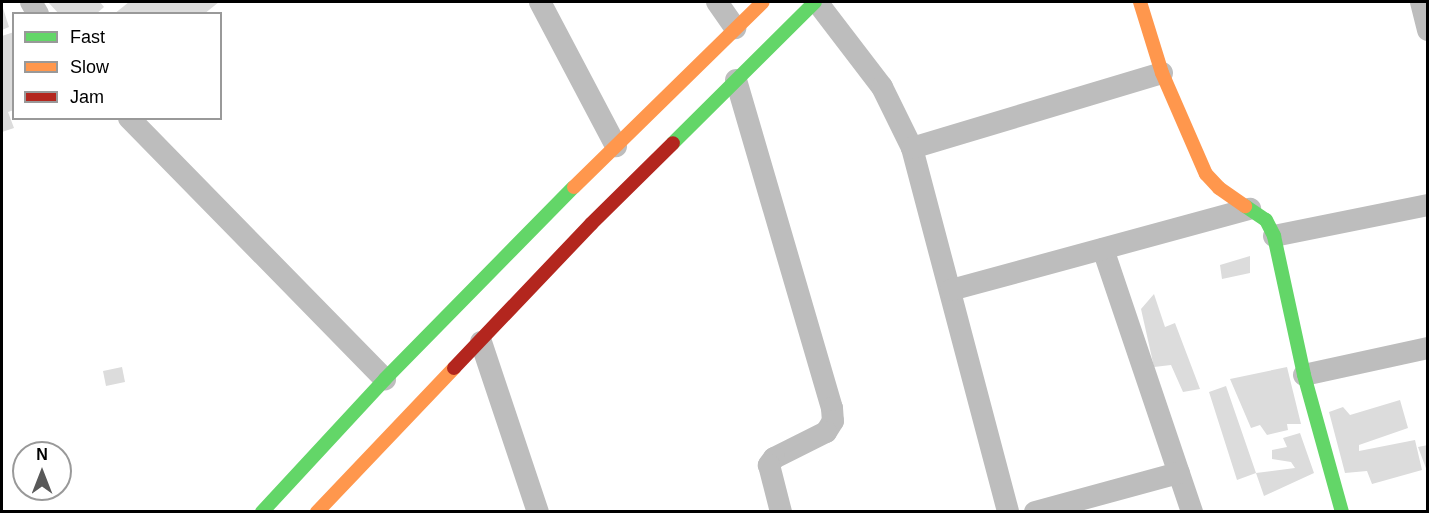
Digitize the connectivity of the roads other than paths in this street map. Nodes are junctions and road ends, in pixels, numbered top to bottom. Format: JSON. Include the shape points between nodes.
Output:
{"nodes":[{"id":1,"x":540,"y":2,"type":"edge"},
{"id":2,"x":717,"y":2,"type":"edge"},
{"id":3,"x":763,"y":2,"type":"edge"},
{"id":4,"x":816,"y":2,"type":"edge"},
{"id":5,"x":1140,"y":2,"type":"edge"},
{"id":6,"x":1421,"y":2,"type":"edge"},
{"id":7,"x":735,"y":28,"type":"junction"},
{"id":8,"x":1428,"y":30,"type":"edge"},
{"id":9,"x":1162,"y":73,"type":"junction"},
{"id":10,"x":736,"y":80,"type":"junction"},
{"id":11,"x":131,"y":120,"type":"edge"},
{"id":12,"x":616,"y":146,"type":"junction"},
{"id":13,"x":912,"y":148,"type":"junction"},
{"id":14,"x":564,"y":197,"type":"junction"},
{"id":15,"x":1428,"y":205,"type":"edge"},
{"id":16,"x":1250,"y":209,"type":"junction"},
{"id":17,"x":584,"y":217,"type":"junction"},
{"id":18,"x":1274,"y":236,"type":"junction"},
{"id":19,"x":1103,"y":249,"type":"junction"},
{"id":20,"x":951,"y":290,"type":"junction"},
{"id":21,"x":481,"y":342,"type":"junction"},
{"id":22,"x":1428,"y":348,"type":"edge"},
{"id":23,"x":1304,"y":375,"type":"junction"},
{"id":24,"x":385,"y":379,"type":"junction"},
{"id":25,"x":1179,"y":473,"type":"junction"},
{"id":26,"x":262,"y":512,"type":"edge"},
{"id":27,"x":317,"y":512,"type":"edge"},
{"id":28,"x":538,"y":512,"type":"edge"},
{"id":29,"x":781,"y":512,"type":"edge"},
{"id":30,"x":1008,"y":512,"type":"edge"},
{"id":31,"x":1035,"y":512,"type":"edge"},
{"id":32,"x":1192,"y":512,"type":"edge"},
{"id":33,"x":1342,"y":512,"type":"edge"}],
"edges":[{"from":1,"to":12,"type":"street"},
{"from":2,"to":7,"type":"street"},
{"from":3,"to":7,"type":"main road"},
{"from":4,"to":10,"type":"main road"},
{"from":4,"to":13,"type":"street","via":[[882,87]]},
{"from":5,"to":9,"type":"main road"},
{"from":6,"to":8,"type":"street"},
{"from":7,"to":12,"type":"main road"},
{"from":9,"to":13,"type":"street"},
{"from":9,"to":16,"type":"main road","via":[[1206,174]]},
{"from":10,"to":17,"type":"main road"},
{"from":10,"to":29,"type":"street","via":[[832,408],[833,421],[826,432],[774,458],[769,465]]},
{"from":11,"to":24,"type":"street"},
{"from":12,"to":14,"type":"main road"},
{"from":13,"to":20,"type":"street"},
{"from":14,"to":17,"type":"main road"},
{"from":14,"to":24,"type":"main road"},
{"from":15,"to":18,"type":"street"},
{"from":16,"to":18,"type":"main road","via":[[1266,220]]},
{"from":16,"to":19,"type":"street"},
{"from":17,"to":21,"type":"main road"},
{"from":18,"to":23,"type":"main road"},
{"from":19,"to":20,"type":"street"},
{"from":19,"to":25,"type":"street"},
{"from":20,"to":30,"type":"street"},
{"from":21,"to":27,"type":"main road"},
{"from":21,"to":28,"type":"street"},
{"from":22,"to":23,"type":"street"},
{"from":23,"to":33,"type":"main road"},
{"from":24,"to":26,"type":"main road"},
{"from":25,"to":31,"type":"street"},
{"from":25,"to":32,"type":"street"}]}
